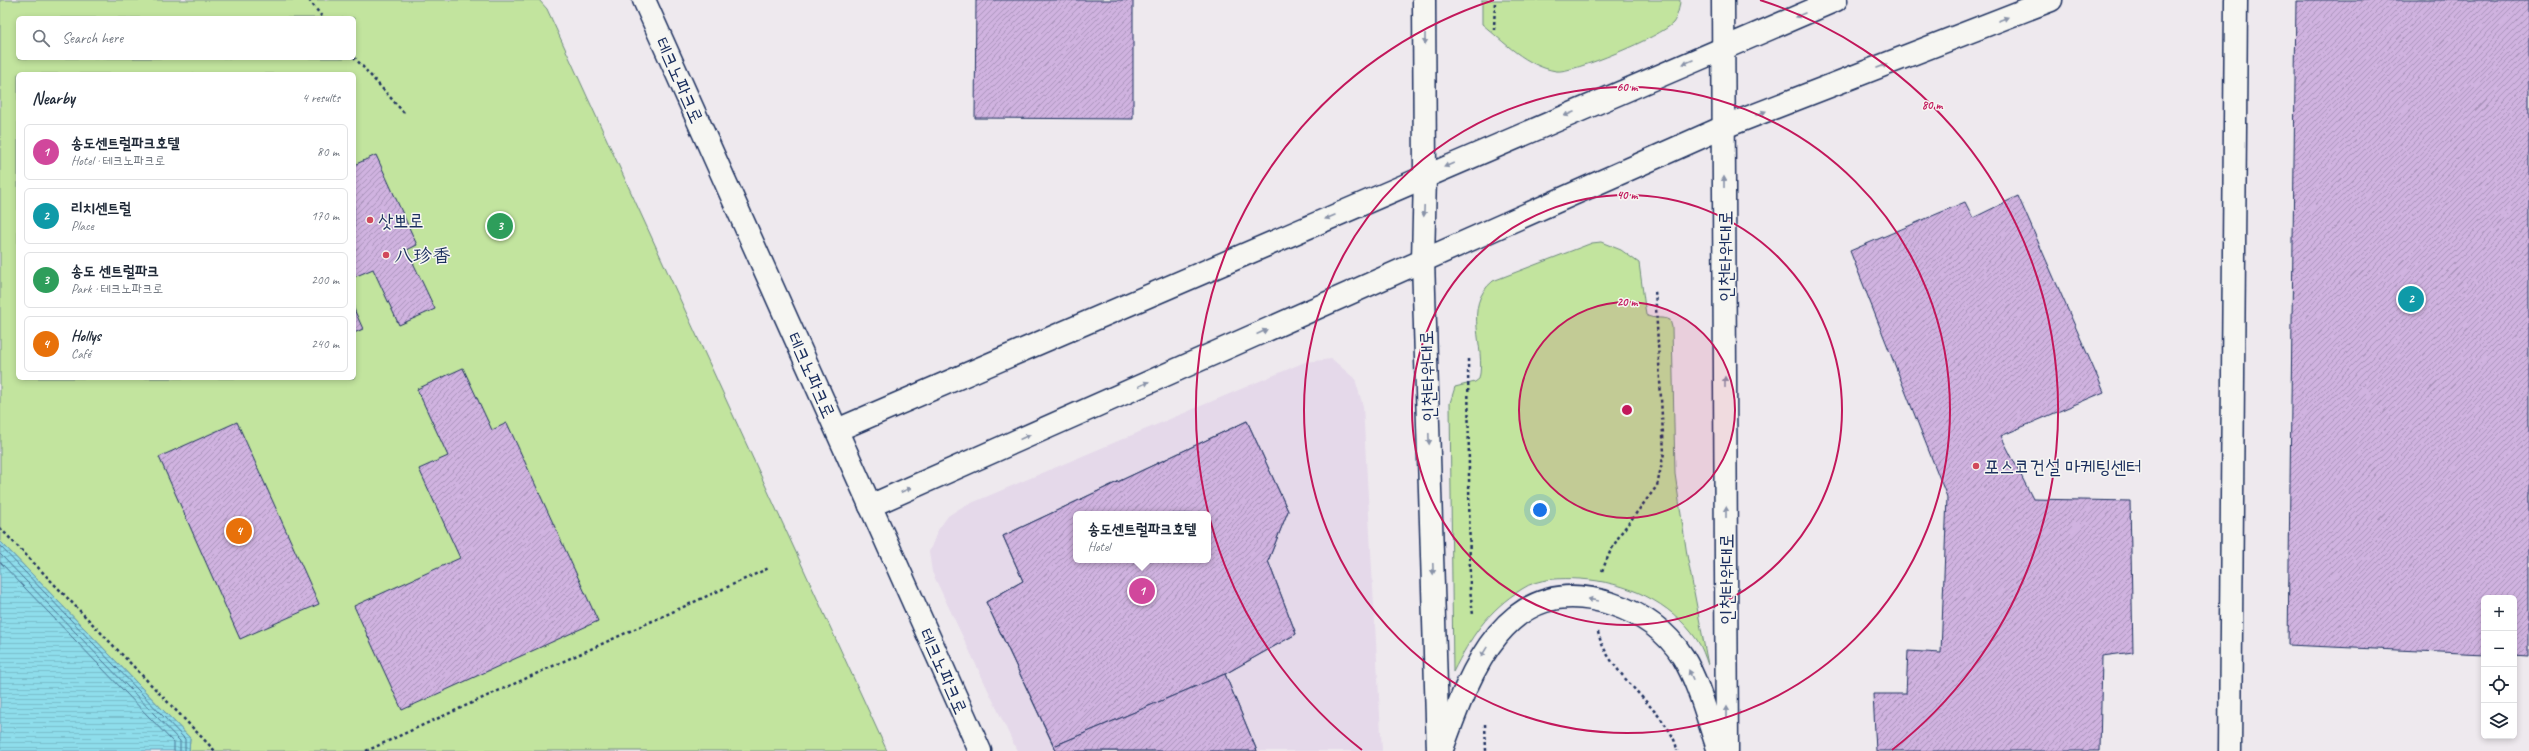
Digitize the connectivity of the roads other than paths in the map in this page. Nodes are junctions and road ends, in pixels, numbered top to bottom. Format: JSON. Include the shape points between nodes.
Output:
{"nodes":[{"id":1,"x":644,"y":0,"type":"edge"},
{"id":2,"x":1424,"y":0,"type":"edge"},
{"id":3,"x":1723,"y":0,"type":"edge"},
{"id":4,"x":1836,"y":0,"type":"edge"},
{"id":5,"x":2051,"y":0,"type":"edge"},
{"id":6,"x":2236,"y":0,"type":"edge"},
{"id":7,"x":1724,"y":46,"type":"junction"},
{"id":8,"x":1724,"y":127,"type":"junction"},
{"id":9,"x":1426,"y":176,"type":"junction"},
{"id":10,"x":1423,"y":260,"type":"junction"},
{"id":11,"x":837,"y":430,"type":"junction"},
{"id":12,"x":870,"y":506,"type":"junction"},
{"id":13,"x":980,"y":751,"type":"edge"},
{"id":14,"x":1438,"y":751,"type":"edge"},
{"id":15,"x":1441,"y":751,"type":"edge"},
{"id":16,"x":1718,"y":751,"type":"edge"},
{"id":17,"x":1727,"y":751,"type":"edge"},
{"id":18,"x":2230,"y":751,"type":"edge"}],
"edges":[{"from":1,"to":11,"type":"street","name":"테크노파크로"},
{"from":2,"to":9,"type":"street","name":"인천타워대로","one_way":true},
{"from":3,"to":7,"type":"street","name":"인천타워대로"},
{"from":4,"to":7,"type":"street","one_way":true},
{"from":8,"to":5,"type":"street","one_way":true},
{"from":6,"to":18,"type":"street"},
{"from":7,"to":8,"type":"street","name":"인천타워대로"},
{"from":7,"to":9,"type":"street","one_way":true},
{"from":8,"to":10,"type":"street"},
{"from":17,"to":8,"type":"street","name":"인천타워대로","one_way":true},
{"from":9,"to":10,"type":"street","name":"인천타워대로","one_way":true},
{"from":9,"to":11,"type":"street","one_way":true},
{"from":12,"to":10,"type":"street","one_way":true},
{"from":10,"to":14,"type":"street","name":"인천타워대로","one_way":true},
{"from":11,"to":12,"type":"street","name":"테크노파크로"},
{"from":12,"to":13,"type":"street","name":"테크노파크로"},
{"from":16,"to":15,"type":"street","one_way":true,"via":[[1694,680],[1684,658],[1672,641],[1655,625],[1632,611],[1604,602],[1579,598],[1556,599],[1530,605],[1489,643],[1466,687]]}]}
